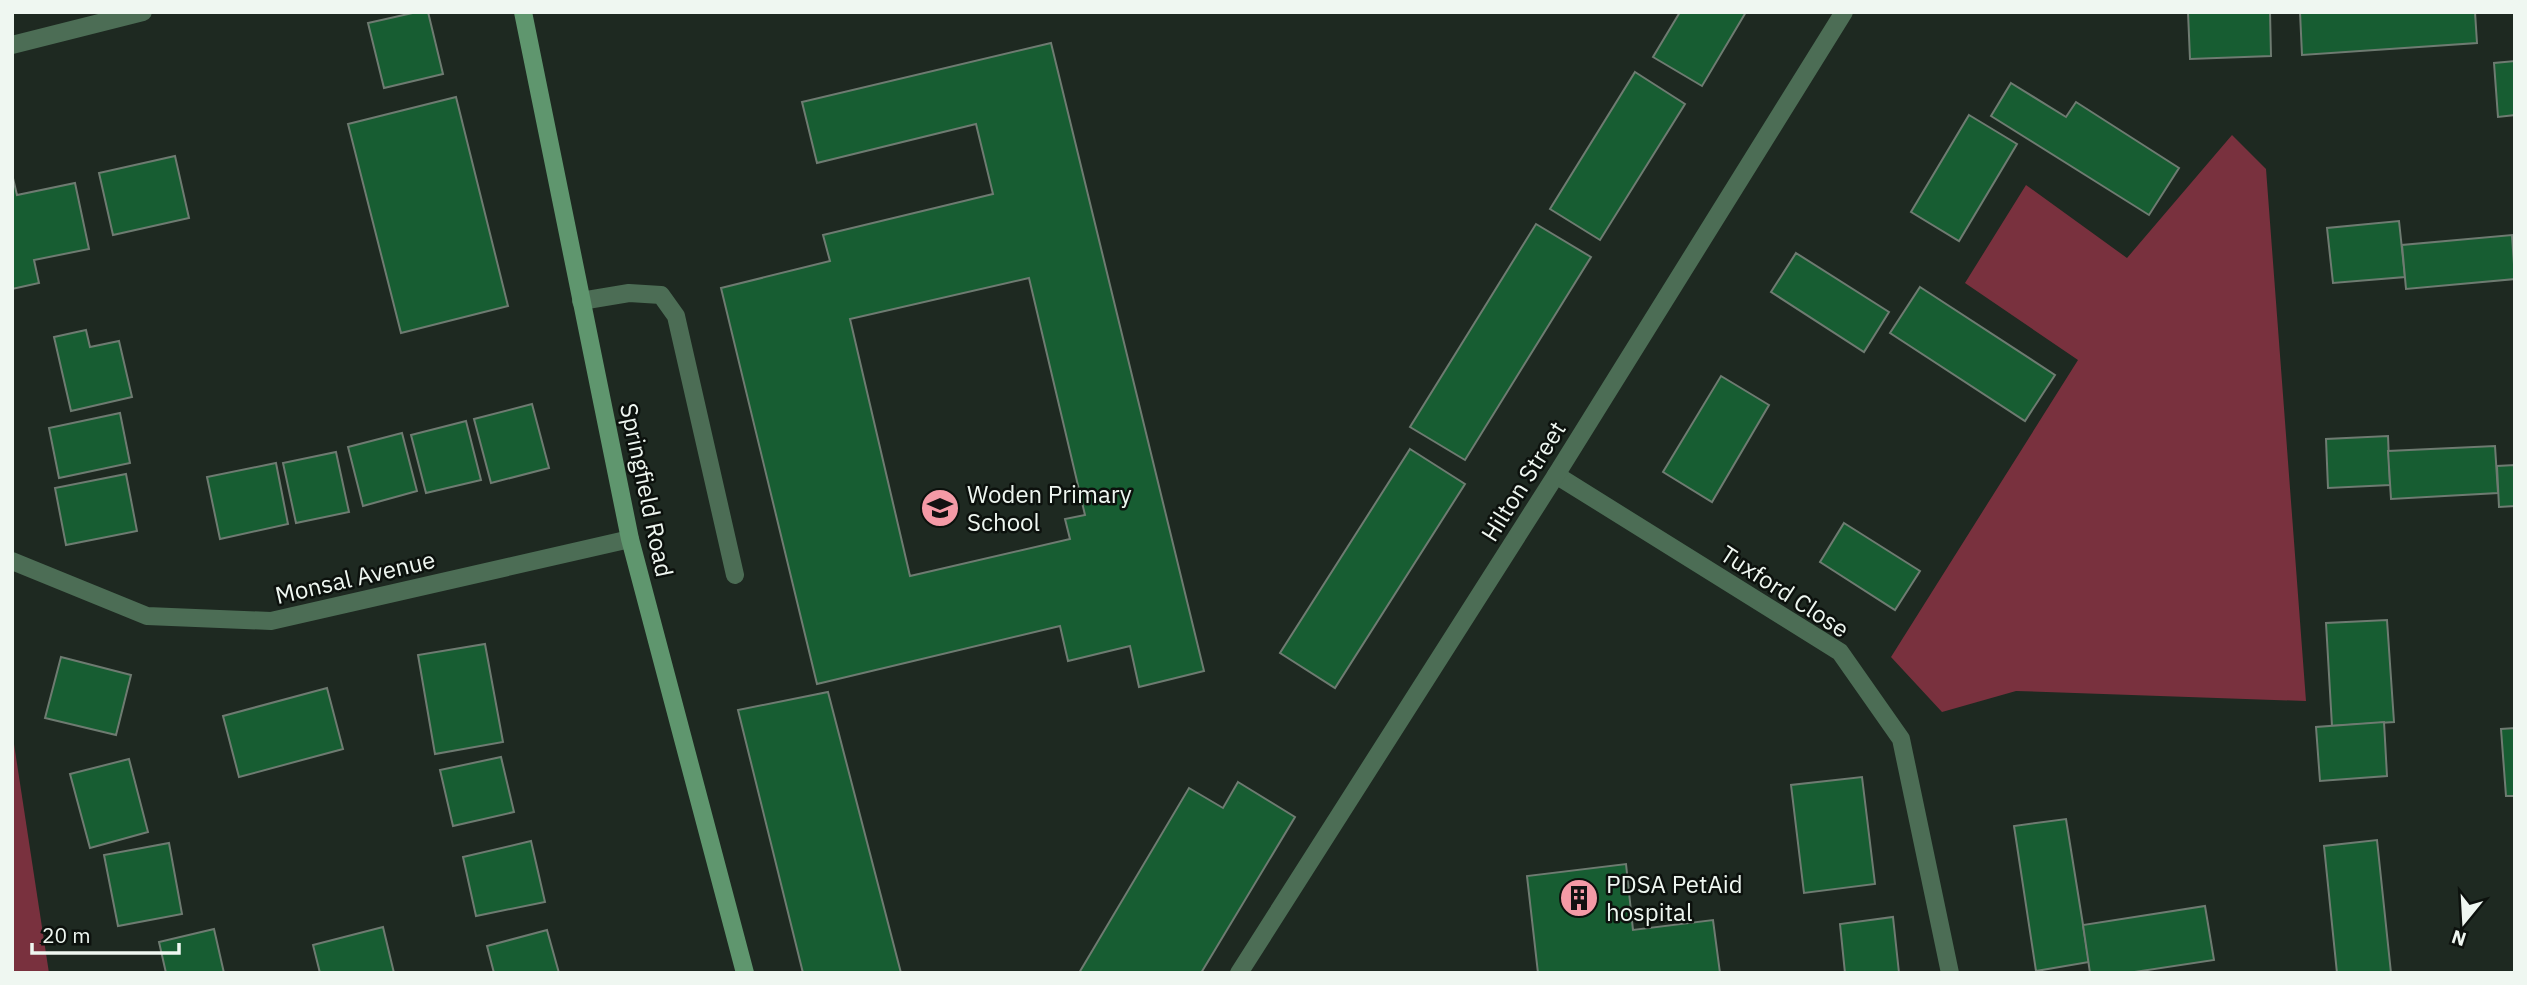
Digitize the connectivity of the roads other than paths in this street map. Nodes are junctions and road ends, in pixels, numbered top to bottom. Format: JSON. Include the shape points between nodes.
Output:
{"nodes":[{"id":1,"x":523,"y":12,"type":"edge"},
{"id":2,"x":1844,"y":12,"type":"edge"},
{"id":3,"x":140,"y":13,"type":"edge"},
{"id":4,"x":12,"y":45,"type":"edge"},
{"id":5,"x":582,"y":301,"type":"junction"},
{"id":6,"x":1556,"y":475,"type":"junction"},
{"id":7,"x":630,"y":539,"type":"junction"},
{"id":8,"x":12,"y":561,"type":"edge"},
{"id":9,"x":735,"y":575,"type":"dead end"},
{"id":10,"x":745,"y":973,"type":"edge"},
{"id":11,"x":1239,"y":973,"type":"edge"},
{"id":12,"x":1951,"y":973,"type":"edge"}],
"edges":[{"from":1,"to":5,"type":"street","name":"Springfield Road"},
{"from":2,"to":6,"type":"street","name":"Hilton Street"},
{"from":3,"to":4,"type":"street"},
{"from":5,"to":7,"type":"street","name":"Springfield Road"},
{"from":5,"to":9,"type":"street","via":[[629,293],[661,295],[676,316]]},
{"from":6,"to":11,"type":"street","name":"Hilton Street"},
{"from":6,"to":12,"type":"street","name":"Tuxford Close","via":[[1840,652],[1901,739]]},
{"from":7,"to":8,"type":"street","name":"Monsal Avenue","via":[[271,621],[147,617]]},
{"from":7,"to":10,"type":"street","name":"Springfield Road"}]}
